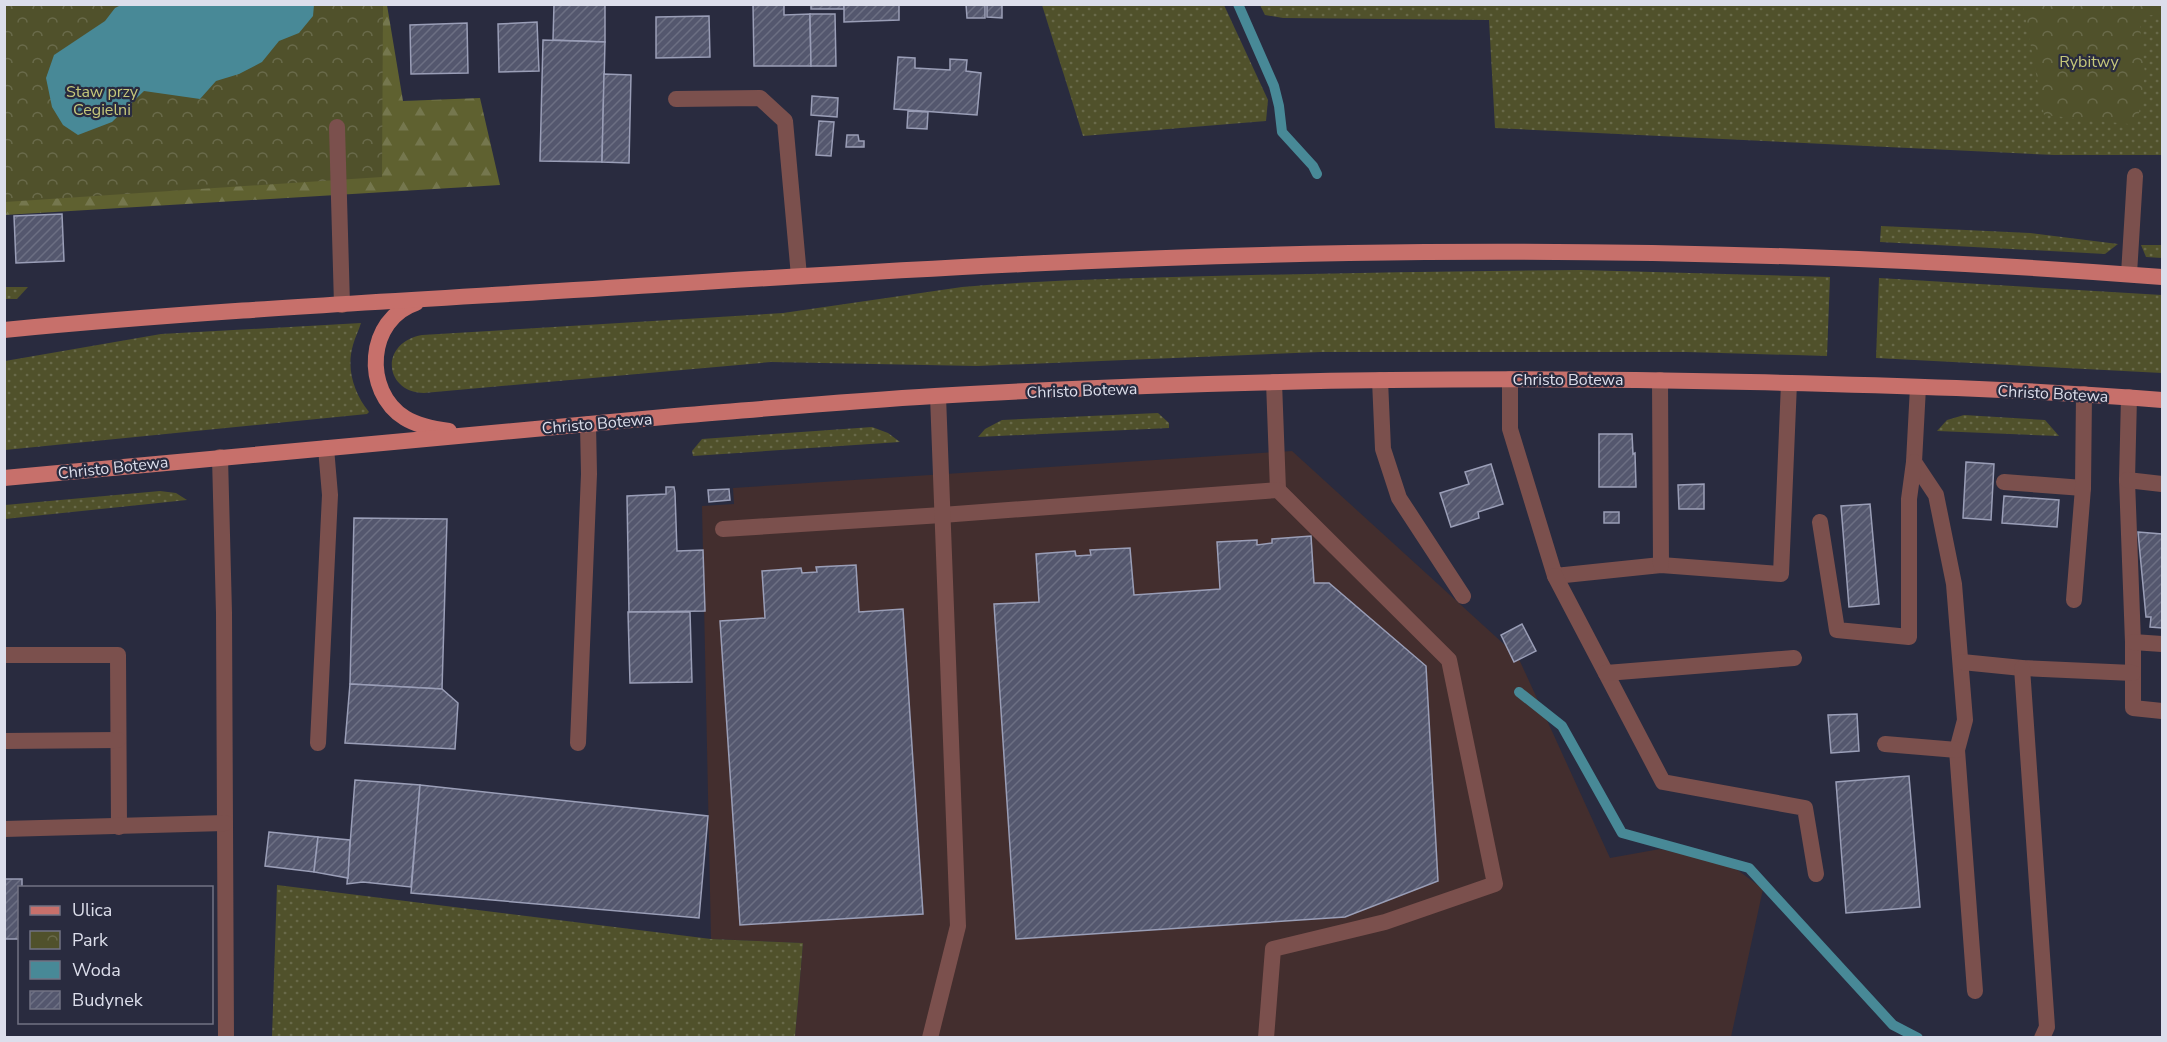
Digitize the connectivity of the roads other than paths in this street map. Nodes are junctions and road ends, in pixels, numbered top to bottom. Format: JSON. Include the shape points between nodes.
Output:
{"nodes":[{"id":1,"x":676,"y":99,"type":"dead end"},
{"id":2,"x":337,"y":127,"type":"dead end"},
{"id":3,"x":2135,"y":176,"type":"dead end"},
{"id":4,"x":2129,"y":274,"type":"junction"},
{"id":5,"x":799,"y":276,"type":"junction"},
{"id":6,"x":2163,"y":277,"type":"edge"},
{"id":7,"x":437,"y":299,"type":"junction"},
{"id":8,"x":342,"y":305,"type":"junction"},
{"id":9,"x":4,"y":330,"type":"edge"},
{"id":10,"x":1510,"y":379,"type":"junction"},
{"id":11,"x":1380,"y":380,"type":"junction"},
{"id":12,"x":1660,"y":380,"type":"junction"},
{"id":13,"x":1274,"y":382,"type":"junction"},
{"id":14,"x":1789,"y":383,"type":"junction"},
{"id":15,"x":1918,"y":387,"type":"junction"},
{"id":16,"x":2084,"y":394,"type":"junction"},
{"id":17,"x":938,"y":396,"type":"junction"},
{"id":18,"x":2130,"y":397,"type":"junction"},
{"id":19,"x":2163,"y":400,"type":"edge"},
{"id":20,"x":588,"y":424,"type":"junction"},
{"id":21,"x":477,"y":434,"type":"junction"},
{"id":22,"x":326,"y":448,"type":"junction"},
{"id":23,"x":220,"y":457,"type":"junction"},
{"id":24,"x":1914,"y":462,"type":"junction"},
{"id":25,"x":4,"y":478,"type":"edge"},
{"id":26,"x":2127,"y":480,"type":"junction"},
{"id":27,"x":2004,"y":482,"type":"dead end"},
{"id":28,"x":2163,"y":484,"type":"edge"},
{"id":29,"x":2083,"y":488,"type":"junction"},
{"id":30,"x":1278,"y":490,"type":"junction"},
{"id":31,"x":942,"y":515,"type":"junction"},
{"id":32,"x":1820,"y":522,"type":"dead end"},
{"id":33,"x":723,"y":529,"type":"dead end"},
{"id":34,"x":1661,"y":565,"type":"junction"},
{"id":35,"x":1555,"y":576,"type":"junction"},
{"id":36,"x":1463,"y":596,"type":"dead end"},
{"id":37,"x":2074,"y":600,"type":"dead end"},
{"id":38,"x":2133,"y":642,"type":"junction"},
{"id":39,"x":2163,"y":644,"type":"edge"},
{"id":40,"x":4,"y":655,"type":"edge"},
{"id":41,"x":1794,"y":658,"type":"dead end"},
{"id":42,"x":1962,"y":662,"type":"junction"},
{"id":43,"x":2022,"y":668,"type":"junction"},
{"id":44,"x":1606,"y":673,"type":"junction"},
{"id":45,"x":2133,"y":673,"type":"junction"},
{"id":46,"x":2163,"y":711,"type":"edge"},
{"id":47,"x":118,"y":740,"type":"junction"},
{"id":48,"x":4,"y":741,"type":"edge"},
{"id":49,"x":318,"y":743,"type":"dead end"},
{"id":50,"x":578,"y":743,"type":"dead end"},
{"id":51,"x":1885,"y":744,"type":"dead end"},
{"id":52,"x":1957,"y":750,"type":"junction"},
{"id":53,"x":225,"y":823,"type":"junction"},
{"id":54,"x":119,"y":826,"type":"junction"},
{"id":55,"x":4,"y":829,"type":"edge"},
{"id":56,"x":1816,"y":874,"type":"dead end"},
{"id":57,"x":1975,"y":991,"type":"dead end"},
{"id":58,"x":2044,"y":1032,"type":"edge"},
{"id":59,"x":226,"y":1038,"type":"edge"},
{"id":60,"x":930,"y":1038,"type":"edge"},
{"id":61,"x":1266,"y":1038,"type":"edge"}],
"edges":[{"from":1,"to":5,"type":"lane","via":[[760,98],[785,121]]},
{"from":2,"to":8,"type":"lane"},
{"from":3,"to":4,"type":"lane"},
{"from":4,"to":5,"type":"main road","via":[[1730,255],[1431,252],[1124,259]]},
{"from":4,"to":6,"type":"main road"},
{"from":5,"to":7,"type":"main road"},
{"from":7,"to":8,"type":"main road"},
{"from":7,"to":21,"type":"main road","via":[[405,307],[385,327],[375,355],[379,385],[395,410],[415,423]]},
{"from":8,"to":9,"type":"main road"},
{"from":10,"to":11,"type":"main road","name":"Christo Botewa"},
{"from":10,"to":12,"type":"main road","name":"Christo Botewa"},
{"from":10,"to":35,"type":"lane","via":[[1510,429]]},
{"from":11,"to":13,"type":"main road","name":"Christo Botewa"},
{"from":11,"to":36,"type":"lane","via":[[1383,449],[1399,498]]},
{"from":12,"to":14,"type":"main road","name":"Christo Botewa"},
{"from":12,"to":34,"type":"lane"},
{"from":13,"to":17,"type":"main road","name":"Christo Botewa"},
{"from":13,"to":30,"type":"lane"},
{"from":14,"to":15,"type":"main road","name":"Christo Botewa"},
{"from":14,"to":34,"type":"lane","via":[[1781,574]]},
{"from":15,"to":16,"type":"main road","name":"Christo Botewa"},
{"from":15,"to":24,"type":"lane"},
{"from":16,"to":18,"type":"main road","name":"Christo Botewa"},
{"from":16,"to":29,"type":"lane"},
{"from":17,"to":20,"type":"main road","name":"Christo Botewa"},
{"from":17,"to":31,"type":"lane"},
{"from":18,"to":19,"type":"main road","name":"Christo Botewa"},
{"from":18,"to":26,"type":"lane"},
{"from":20,"to":21,"type":"main road","name":"Christo Botewa"},
{"from":20,"to":50,"type":"lane"},
{"from":21,"to":22,"type":"main road","name":"Christo Botewa"},
{"from":22,"to":23,"type":"main road","name":"Christo Botewa"},
{"from":22,"to":49,"type":"lane","via":[[330,495]]},
{"from":23,"to":25,"type":"main road","name":"Christo Botewa"},
{"from":23,"to":53,"type":"lane"},
{"from":24,"to":32,"type":"lane","via":[[1909,637],[1837,630]]},
{"from":24,"to":42,"type":"lane","via":[[1936,495],[1954,584]]},
{"from":26,"to":28,"type":"lane"},
{"from":26,"to":38,"type":"lane"},
{"from":27,"to":29,"type":"lane"},
{"from":29,"to":37,"type":"lane"},
{"from":30,"to":31,"type":"lane"},
{"from":30,"to":61,"type":"lane","via":[[1449,660],[1495,884],[1385,922],[1274,949]]},
{"from":31,"to":33,"type":"lane"},
{"from":31,"to":60,"type":"lane","via":[[958,926]]},
{"from":34,"to":35,"type":"lane"},
{"from":35,"to":44,"type":"lane"},
{"from":38,"to":39,"type":"lane"},
{"from":38,"to":45,"type":"lane"},
{"from":40,"to":47,"type":"lane","via":[[118,655]]},
{"from":41,"to":44,"type":"lane"},
{"from":42,"to":43,"type":"lane"},
{"from":42,"to":52,"type":"lane","via":[[1965,720]]},
{"from":43,"to":45,"type":"lane"},
{"from":43,"to":58,"type":"lane"},
{"from":44,"to":56,"type":"lane","via":[[1663,782],[1805,808]]},
{"from":45,"to":46,"type":"lane","via":[[2133,708]]},
{"from":47,"to":48,"type":"lane"},
{"from":47,"to":54,"type":"lane"},
{"from":51,"to":52,"type":"lane"},
{"from":52,"to":57,"type":"lane"},
{"from":53,"to":54,"type":"lane"},
{"from":53,"to":59,"type":"lane"},
{"from":54,"to":55,"type":"lane"}]}
